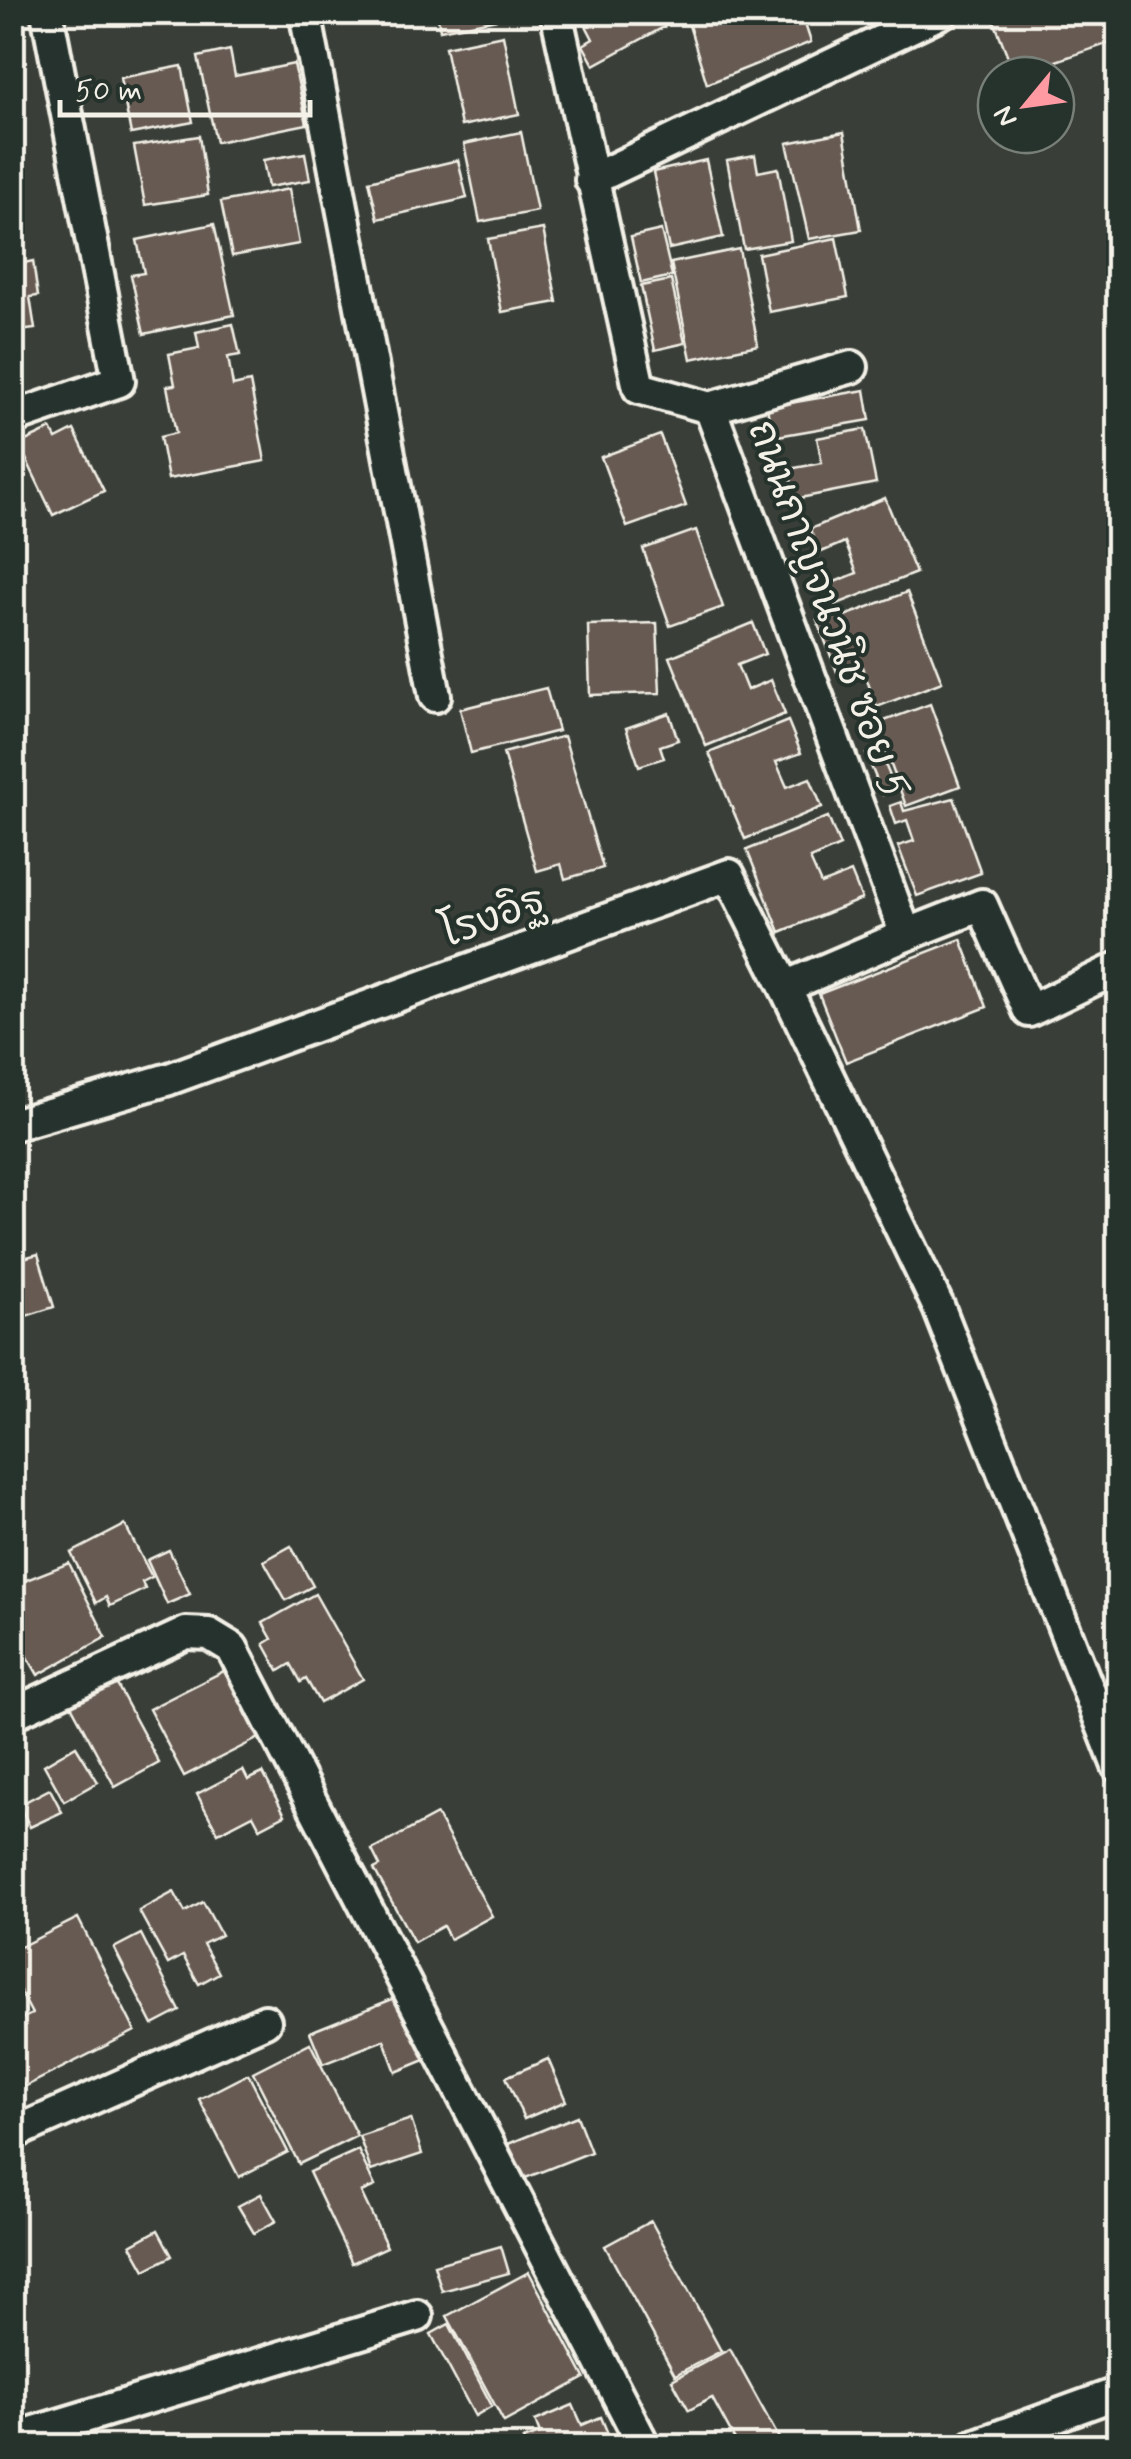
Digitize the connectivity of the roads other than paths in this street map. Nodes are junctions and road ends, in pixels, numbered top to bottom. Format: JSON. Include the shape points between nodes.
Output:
{"nodes":[{"id":1,"x":47,"y":12,"type":"edge"},
{"id":2,"x":305,"y":12,"type":"edge"},
{"id":3,"x":556,"y":12,"type":"edge"},
{"id":4,"x":942,"y":12,"type":"edge"},
{"id":5,"x":592,"y":180,"type":"junction"},
{"id":6,"x":852,"y":367,"type":"dead end"},
{"id":7,"x":710,"y":408,"type":"junction"},
{"id":8,"x":12,"y":418,"type":"edge"},
{"id":9,"x":434,"y":696,"type":"dead end"},
{"id":10,"x":906,"y":935,"type":"junction"},
{"id":11,"x":1117,"y":972,"type":"edge"},
{"id":12,"x":785,"y":987,"type":"junction"},
{"id":13,"x":12,"y":1126,"type":"edge"},
{"id":14,"x":12,"y":1714,"type":"edge"},
{"id":15,"x":1118,"y":1766,"type":"edge"},
{"id":16,"x":264,"y":2022,"type":"dead end"},
{"id":17,"x":12,"y":2134,"type":"edge"},
{"id":18,"x":417,"y":2316,"type":"dead end"},
{"id":19,"x":1118,"y":2393,"type":"edge"},
{"id":20,"x":12,"y":2439,"type":"edge"},
{"id":21,"x":644,"y":2446,"type":"edge"},
{"id":22,"x":973,"y":2446,"type":"edge"}],
"edges":[{"from":1,"to":8,"type":"street","via":[[119,381]]},
{"from":2,"to":9,"type":"street"},
{"from":3,"to":5,"type":"street","name":"ถนนกาญจนวนิช ซอย 5"},
{"from":4,"to":5,"type":"street"},
{"from":5,"to":7,"type":"street","name":"ถนนกาญจนวนิช ซอย 5","via":[[639,388]]},
{"from":6,"to":7,"type":"street"},
{"from":7,"to":10,"type":"street","name":"ถนนกาญจนวนิช ซอย 5"},
{"from":10,"to":11,"type":"street","via":[[982,905],[1029,1011]]},
{"from":10,"to":12,"type":"street"},
{"from":12,"to":13,"type":"street","name":"โรงอิฐ","via":[[728,875],[169,1079]]},
{"from":12,"to":15,"type":"street","via":[[939,1308]]},
{"from":14,"to":21,"type":"street","via":[[186,1633],[209,1634],[232,1648]]},
{"from":16,"to":17,"type":"street"},
{"from":18,"to":20,"type":"street"},
{"from":19,"to":22,"type":"street"}]}
